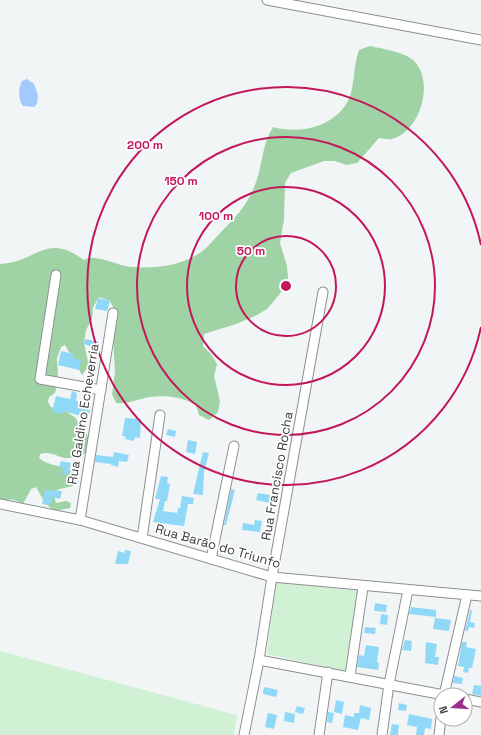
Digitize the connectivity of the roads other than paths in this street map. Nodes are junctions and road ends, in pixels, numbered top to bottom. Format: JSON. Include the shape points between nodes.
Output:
{"nodes":[{"id":1,"x":267,"y":0,"type":"edge"},
{"id":2,"x":481,"y":40,"type":"edge"},
{"id":3,"x":56,"y":275,"type":"dead end"},
{"id":4,"x":323,"y":292,"type":"dead end"},
{"id":5,"x":113,"y":313,"type":"dead end"},
{"id":6,"x":101,"y":390,"type":"junction"},
{"id":7,"x":160,"y":415,"type":"dead end"},
{"id":8,"x":234,"y":446,"type":"dead end"},
{"id":9,"x":0,"y":504,"type":"edge"},
{"id":10,"x":80,"y":520,"type":"junction"},
{"id":11,"x":142,"y":538,"type":"junction"},
{"id":12,"x":211,"y":559,"type":"junction"},
{"id":13,"x":272,"y":577,"type":"junction"},
{"id":14,"x":363,"y":587,"type":"junction"},
{"id":15,"x":408,"y":590,"type":"junction"},
{"id":16,"x":467,"y":595,"type":"junction"},
{"id":17,"x":481,"y":596,"type":"edge"},
{"id":18,"x":259,"y":660,"type":"junction"},
{"id":19,"x":328,"y":672,"type":"junction"},
{"id":20,"x":350,"y":676,"type":"junction"},
{"id":21,"x":389,"y":684,"type":"junction"},
{"id":22,"x":446,"y":687,"type":"edge"},
{"id":23,"x":433,"y":693,"type":"edge"},
{"id":24,"x":244,"y":735,"type":"edge"},
{"id":25,"x":319,"y":735,"type":"edge"},
{"id":26,"x":382,"y":735,"type":"edge"}],
"edges":[{"from":1,"to":2,"type":"street"},
{"from":3,"to":6,"type":"street","via":[[40,379]]},
{"from":4,"to":13,"type":"street","name":"Rua Francisco Rocha"},
{"from":5,"to":6,"type":"street","name":"Rua Galdino Echeverria"},
{"from":6,"to":10,"type":"street","name":"Rua Galdino Echeverria"},
{"from":7,"to":11,"type":"street"},
{"from":8,"to":12,"type":"street"},
{"from":9,"to":10,"type":"street","name":"Rua Barão do Triunfo"},
{"from":10,"to":11,"type":"street","name":"Rua Barão do Triunfo"},
{"from":11,"to":12,"type":"street","name":"Rua Barão do Triunfo"},
{"from":12,"to":13,"type":"street","name":"Rua Barão do Triunfo"},
{"from":13,"to":14,"type":"street","name":"Rua Barão do Triunfo"},
{"from":13,"to":18,"type":"street","name":"Rua Francisco Rocha"},
{"from":14,"to":15,"type":"street","name":"Rua Barão do Triunfo"},
{"from":14,"to":20,"type":"street"},
{"from":15,"to":16,"type":"street","name":"Rua Barão do Triunfo"},
{"from":15,"to":21,"type":"street"},
{"from":16,"to":17,"type":"street","name":"Rua Barão do Triunfo"},
{"from":16,"to":22,"type":"street"},
{"from":18,"to":19,"type":"street"},
{"from":18,"to":24,"type":"street","name":"Rua Francisco Rocha"},
{"from":19,"to":20,"type":"street"},
{"from":19,"to":25,"type":"street"},
{"from":20,"to":21,"type":"street"},
{"from":21,"to":23,"type":"street"},
{"from":21,"to":26,"type":"street"}]}
